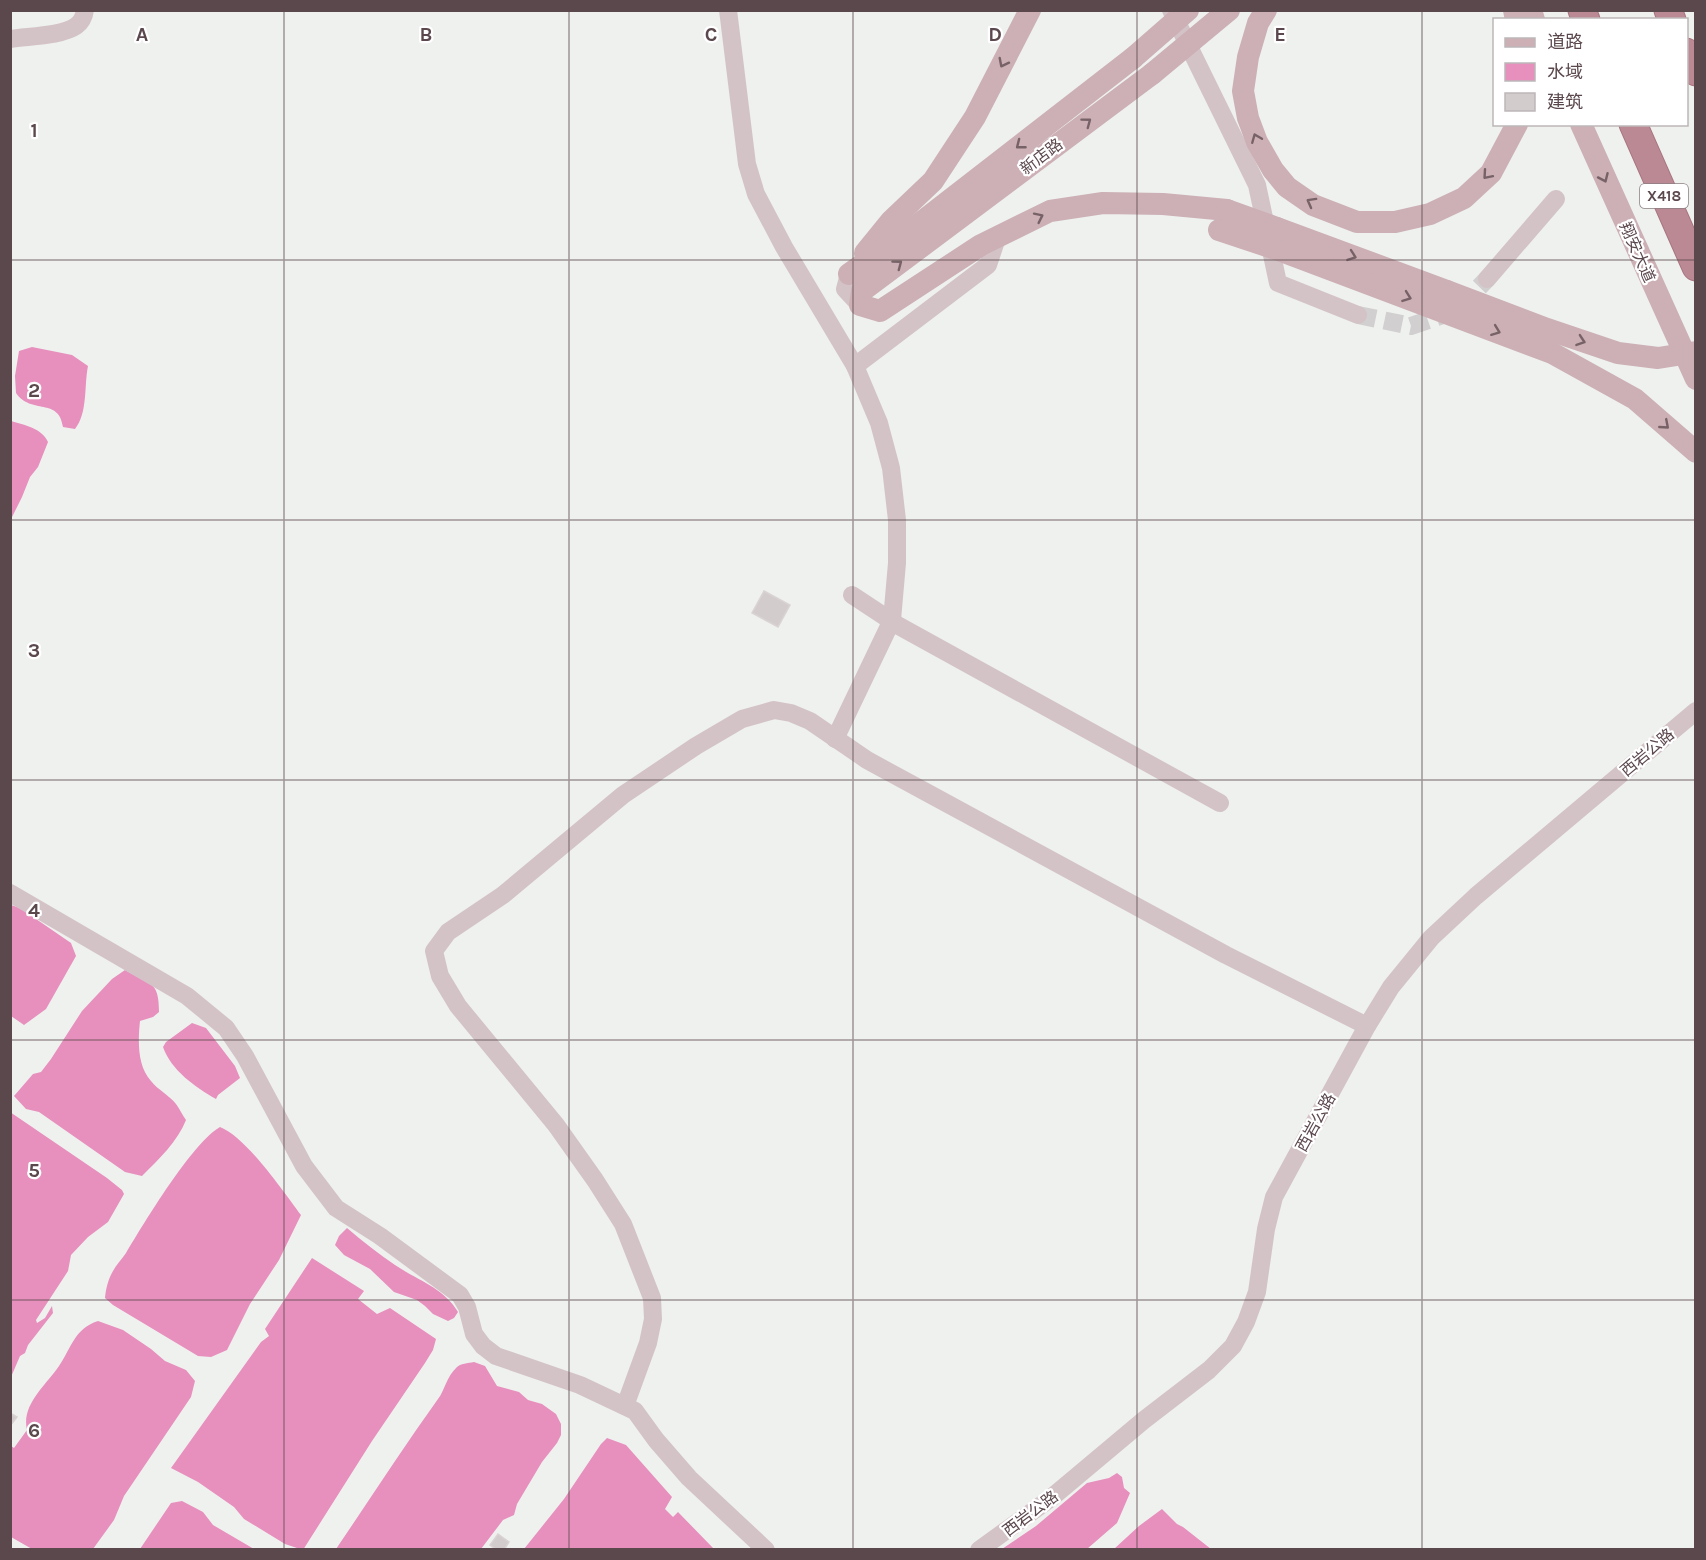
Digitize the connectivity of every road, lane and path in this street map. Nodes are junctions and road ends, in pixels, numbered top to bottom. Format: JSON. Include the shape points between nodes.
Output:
{"nodes":[{"id":1,"x":85,"y":10,"type":"edge"},
{"id":2,"x":728,"y":10,"type":"edge"},
{"id":3,"x":1030,"y":10,"type":"edge"},
{"id":4,"x":1171,"y":10,"type":"edge"},
{"id":5,"x":1188,"y":10,"type":"edge"},
{"id":6,"x":1229,"y":10,"type":"edge"},
{"id":7,"x":1266,"y":10,"type":"edge"},
{"id":8,"x":10,"y":39,"type":"edge"},
{"id":9,"x":1688,"y":56,"type":"edge"},
{"id":10,"x":1695,"y":72,"type":"edge"},
{"id":11,"x":1515,"y":126,"type":"edge"},
{"id":12,"x":1582,"y":126,"type":"edge"},
{"id":13,"x":1634,"y":126,"type":"edge"},
{"id":14,"x":1556,"y":199,"type":"dead end"},
{"id":15,"x":997,"y":238,"type":"junction"},
{"id":16,"x":1275,"y":238,"type":"junction"},
{"id":17,"x":1695,"y":267,"type":"edge"},
{"id":18,"x":849,"y":274,"type":"junction"},
{"id":19,"x":1487,"y":279,"type":"tunnel mouth"},
{"id":20,"x":860,"y":305,"type":"junction"},
{"id":21,"x":1358,"y":315,"type":"tunnel mouth"},
{"id":22,"x":1695,"y":352,"type":"edge"},
{"id":23,"x":855,"y":366,"type":"junction"},
{"id":24,"x":1695,"y":378,"type":"edge"},
{"id":25,"x":1695,"y":452,"type":"edge"},
{"id":26,"x":852,"y":596,"type":"dead end"},
{"id":27,"x":892,"y":620,"type":"junction"},
{"id":28,"x":1695,"y":711,"type":"edge"},
{"id":29,"x":835,"y":739,"type":"junction"},
{"id":30,"x":1220,"y":803,"type":"dead end"},
{"id":31,"x":10,"y":893,"type":"edge"},
{"id":32,"x":1367,"y":1026,"type":"junction"},
{"id":33,"x":625,"y":1406,"type":"junction"},
{"id":34,"x":766,"y":1550,"type":"edge"},
{"id":35,"x":979,"y":1550,"type":"edge"}],
"edges":[{"from":1,"to":8,"type":"street","via":[[83,19],[65,31]]},
{"from":2,"to":23,"type":"street","via":[[747,164],[756,194]]},
{"from":3,"to":18,"type":"main road","one_way":true,"via":[[975,117],[933,181],[891,220]]},
{"from":4,"to":21,"type":"street","via":[[1257,185],[1278,283]]},
{"from":5,"to":18,"type":"main road","name":"新店路","one_way":true,"bridge":true,"via":[[1133,58]]},
{"from":20,"to":6,"type":"main road","name":"新店路","one_way":true,"bridge":true,"via":[[862,291],[1152,74]]},
{"from":11,"to":7,"type":"main road","one_way":true,"via":[[1491,173],[1464,198],[1431,214],[1395,222],[1357,222],[1312,205],[1287,187],[1273,170],[1257,142],[1242,91],[1258,23]]},
{"from":9,"to":10,"type":"highway"},
{"from":12,"to":24,"type":"main road","name":"翔安大道","number":"X418","one_way":true},
{"from":13,"to":17,"type":"highway","number":"X418"},
{"from":14,"to":19,"type":"street"},
{"from":15,"to":16,"type":"main road","one_way":true,"bridge":true,"via":[[1050,212],[1103,203],[1163,204]]},
{"from":15,"to":20,"type":"main road","via":[[880,311]]},
{"from":15,"to":23,"type":"street","via":[[988,265]]},
{"from":16,"to":22,"type":"main road","one_way":true,"bridge":true,"via":[[1447,291],[1618,353],[1658,358]]},
{"from":16,"to":25,"type":"main road","one_way":true,"via":[[1552,353],[1635,399]]},
{"from":18,"to":20,"type":"street","via":[[845,289]]},
{"from":23,"to":27,"type":"street","via":[[879,423],[891,468],[897,520]]},
{"from":26,"to":27,"type":"street"},
{"from":27,"to":29,"type":"street"},
{"from":27,"to":30,"type":"street"},
{"from":28,"to":32,"type":"street","name":"西岩公路","via":[[1431,938],[1391,987]]},
{"from":29,"to":32,"type":"street","via":[[1206,944]]},
{"from":29,"to":33,"type":"street","via":[[810,721],[774,710],[742,719],[623,795],[511,888],[448,932],[434,951],[440,976],[458,1006],[556,1125],[622,1224],[652,1298],[653,1319]]},
{"from":31,"to":33,"type":"street","via":[[187,996],[226,1028],[304,1166],[336,1208],[460,1295],[474,1334],[483,1346],[496,1356],[580,1385]]},
{"from":32,"to":35,"type":"street","name":"西岩公路","via":[[1274,1197],[1257,1292],[1233,1346],[1209,1370],[1051,1498]]},
{"from":33,"to":34,"type":"street","via":[[635,1411],[689,1478]]}]}
